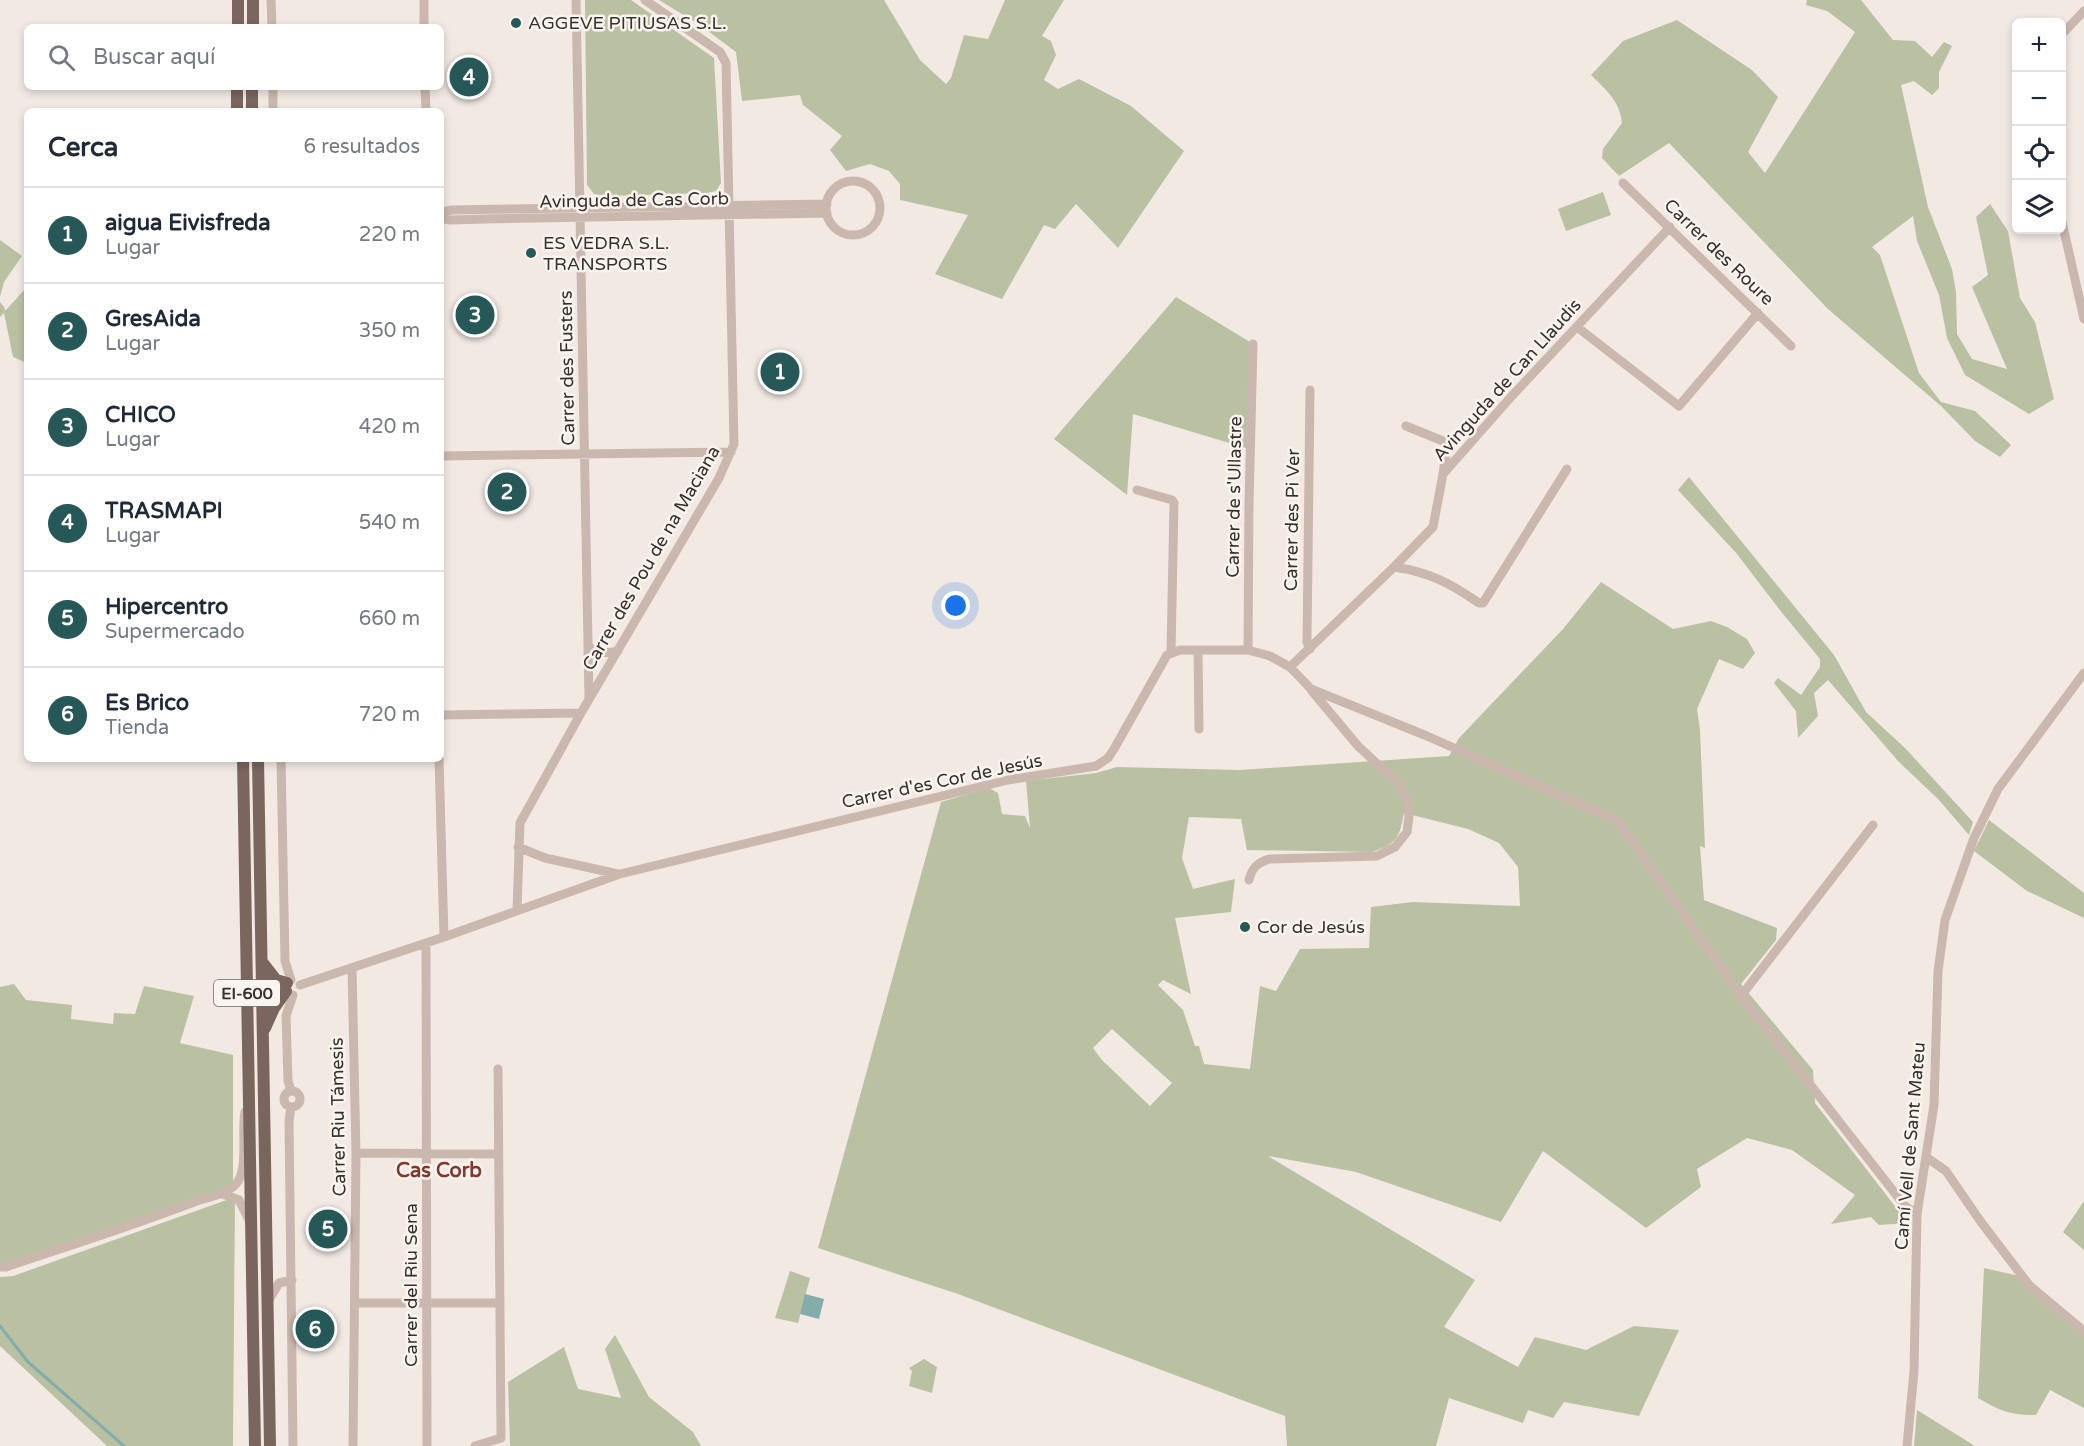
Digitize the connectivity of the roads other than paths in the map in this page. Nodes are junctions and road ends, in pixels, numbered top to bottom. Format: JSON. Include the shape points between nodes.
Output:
{"nodes":[{"id":1,"x":238,"y":0,"type":"edge"},
{"id":2,"x":253,"y":0,"type":"edge"},
{"id":3,"x":271,"y":0,"type":"edge"},
{"id":4,"x":424,"y":0,"type":"edge"},
{"id":5,"x":576,"y":0,"type":"edge"},
{"id":6,"x":645,"y":0,"type":"edge"},
{"id":7,"x":2084,"y":11,"type":"edge"},
{"id":8,"x":238,"y":24,"type":"edge"},
{"id":9,"x":253,"y":24,"type":"edge"},
{"id":10,"x":272,"y":24,"type":"edge"},
{"id":11,"x":424,"y":24,"type":"edge"},
{"id":12,"x":2066,"y":29,"type":"edge"},
{"id":13,"x":237,"y":90,"type":"edge"},
{"id":14,"x":252,"y":90,"type":"edge"},
{"id":15,"x":273,"y":90,"type":"edge"},
{"id":16,"x":426,"y":90,"type":"edge"},
{"id":17,"x":237,"y":108,"type":"edge"},
{"id":18,"x":252,"y":108,"type":"edge"},
{"id":19,"x":273,"y":108,"type":"edge"},
{"id":20,"x":426,"y":108,"type":"edge"},
{"id":21,"x":1623,"y":183,"type":"dead end"},
{"id":22,"x":728,"y":205,"type":"junction"},
{"id":23,"x":580,"y":207,"type":"junction"},
{"id":24,"x":827,"y":208,"type":"junction"},
{"id":25,"x":444,"y":212,"type":"edge"},
{"id":26,"x":728,"y":215,"type":"junction"},
{"id":27,"x":444,"y":218,"type":"edge"},
{"id":28,"x":580,"y":218,"type":"junction"},
{"id":29,"x":1670,"y":227,"type":"junction"},
{"id":30,"x":2064,"y":234,"type":"edge"},
{"id":31,"x":1758,"y":313,"type":"junction"},
{"id":32,"x":2084,"y":319,"type":"edge"},
{"id":33,"x":1577,"y":327,"type":"junction"},
{"id":34,"x":1253,"y":344,"type":"dead end"},
{"id":35,"x":1791,"y":346,"type":"dead end"},
{"id":36,"x":1310,"y":390,"type":"dead end"},
{"id":37,"x":1406,"y":426,"type":"dead end"},
{"id":38,"x":731,"y":452,"type":"junction"},
{"id":39,"x":585,"y":455,"type":"junction"},
{"id":40,"x":444,"y":456,"type":"edge"},
{"id":41,"x":1567,"y":469,"type":"dead end"},
{"id":42,"x":1443,"y":474,"type":"junction"},
{"id":43,"x":1137,"y":490,"type":"dead end"},
{"id":44,"x":1394,"y":567,"type":"junction"},
{"id":45,"x":589,"y":647,"type":"junction"},
{"id":46,"x":1310,"y":649,"type":"junction"},
{"id":47,"x":1198,"y":650,"type":"junction"},
{"id":48,"x":1248,"y":650,"type":"junction"},
{"id":49,"x":618,"y":651,"type":"junction"},
{"id":50,"x":1171,"y":652,"type":"junction"},
{"id":51,"x":1290,"y":667,"type":"junction"},
{"id":52,"x":2084,"y":673,"type":"edge"},
{"id":53,"x":1311,"y":689,"type":"junction"},
{"id":54,"x":589,"y":700,"type":"junction"},
{"id":55,"x":581,"y":713,"type":"junction"},
{"id":56,"x":444,"y":715,"type":"edge"},
{"id":57,"x":1199,"y":729,"type":"dead end"},
{"id":58,"x":243,"y":762,"type":"edge"},
{"id":59,"x":258,"y":762,"type":"edge"},
{"id":60,"x":281,"y":762,"type":"edge"},
{"id":61,"x":439,"y":762,"type":"edge"},
{"id":62,"x":1873,"y":825,"type":"dead end"},
{"id":63,"x":518,"y":847,"type":"junction"},
{"id":64,"x":620,"y":874,"type":"junction"},
{"id":65,"x":1249,"y":880,"type":"dead end"},
{"id":66,"x":517,"y":911,"type":"junction"},
{"id":67,"x":444,"y":937,"type":"junction"},
{"id":68,"x":426,"y":943,"type":"junction"},
{"id":69,"x":262,"y":962,"type":"junction"},
{"id":70,"x":352,"y":968,"type":"junction"},
{"id":71,"x":291,"y":987,"type":"junction"},
{"id":72,"x":1741,"y":996,"type":"junction"},
{"id":73,"x":263,"y":1032,"type":"junction"},
{"id":74,"x":498,"y":1069,"type":"dead end"},
{"id":75,"x":249,"y":1095,"type":"junction"},
{"id":76,"x":356,"y":1153,"type":"junction"},
{"id":77,"x":426,"y":1154,"type":"junction"},
{"id":78,"x":498,"y":1154,"type":"junction"},
{"id":79,"x":1926,"y":1157,"type":"junction"},
{"id":80,"x":220,"y":1193,"type":"junction"},
{"id":81,"x":1917,"y":1214,"type":"junction"},
{"id":82,"x":251,"y":1228,"type":"junction"},
{"id":83,"x":0,"y":1267,"type":"edge"},
{"id":84,"x":292,"y":1280,"type":"junction"},
{"id":85,"x":268,"y":1302,"type":"junction"},
{"id":86,"x":356,"y":1303,"type":"junction"},
{"id":87,"x":428,"y":1303,"type":"junction"},
{"id":88,"x":499,"y":1303,"type":"junction"},
{"id":89,"x":2084,"y":1331,"type":"edge"},
{"id":90,"x":255,"y":1446,"type":"edge"},
{"id":91,"x":270,"y":1446,"type":"edge"},
{"id":92,"x":293,"y":1446,"type":"edge"},
{"id":93,"x":353,"y":1446,"type":"edge"},
{"id":94,"x":427,"y":1446,"type":"edge"},
{"id":95,"x":475,"y":1446,"type":"edge"},
{"id":96,"x":1906,"y":1446,"type":"edge"}],
"edges":[{"from":1,"to":8,"type":"main road"},
{"from":2,"to":9,"type":"main road"},
{"from":3,"to":10,"type":"street"},
{"from":4,"to":11,"type":"street"},
{"from":5,"to":23,"type":"street","name":"Carrer des Fusters"},
{"from":6,"to":22,"type":"street","name":"Carrer des Pou de na Maciana","via":[[724,58]]},
{"from":7,"to":12,"type":"street"},
{"from":13,"to":17,"type":"main road"},
{"from":14,"to":18,"type":"main road"},
{"from":15,"to":19,"type":"street"},
{"from":16,"to":20,"type":"street"},
{"from":21,"to":29,"type":"street","name":"Carrer des Roure"},
{"from":22,"to":23,"type":"street","name":"Avinguda de Cas Corb"},
{"from":22,"to":24,"type":"street","name":"Avinguda de Cas Corb"},
{"from":22,"to":26,"type":"street","name":"Carrer des Pou de na Maciana"},
{"from":23,"to":25,"type":"street","name":"Avinguda de Cas Corb"},
{"from":23,"to":28,"type":"street","name":"Carrer des Fusters"},
{"from":24,"to":24,"type":"street","via":[[830,221],[842,232],[859,234],[873,226],[880,202],[870,187],[853,181],[836,188]]},
{"from":24,"to":26,"type":"street","name":"Avinguda de Cas Corb"},
{"from":26,"to":28,"type":"street","name":"Avinguda de Cas Corb"},
{"from":26,"to":38,"type":"street","name":"Carrer des Pou de na Maciana","via":[[734,430]]},
{"from":27,"to":28,"type":"street","name":"Avinguda de Cas Corb"},
{"from":28,"to":39,"type":"street","name":"Carrer des Fusters"},
{"from":29,"to":31,"type":"street","name":"Carrer des Roure"},
{"from":29,"to":33,"type":"street","name":"Avinguda de Can Llaudis"},
{"from":30,"to":32,"type":"street"},
{"from":31,"to":33,"type":"street","via":[[1679,406]]},
{"from":31,"to":35,"type":"street","name":"Carrer des Roure"},
{"from":33,"to":42,"type":"street","name":"Avinguda de Can Llaudis"},
{"from":34,"to":48,"type":"street","name":"Carrer de s'Ullastre"},
{"from":36,"to":46,"type":"street","name":"Carrer des Pi Ver"},
{"from":37,"to":42,"type":"street","via":[[1447,446]]},
{"from":38,"to":39,"type":"street"},
{"from":38,"to":49,"type":"street","name":"Carrer des Pou de na Maciana"},
{"from":39,"to":40,"type":"street"},
{"from":39,"to":45,"type":"street","name":"Carrer des Fusters"},
{"from":41,"to":44,"type":"street","via":[[1483,603],[1438,578]]},
{"from":42,"to":44,"type":"street","name":"Avinguda de Can Llaudis","via":[[1433,527]]},
{"from":43,"to":50,"type":"street","via":[[1174,503]]},
{"from":44,"to":46,"type":"street","name":"Avinguda de Can Llaudis"},
{"from":45,"to":49,"type":"street","via":[[609,654]]},
{"from":45,"to":54,"type":"street","name":"Carrer des Fusters"},
{"from":46,"to":51,"type":"street","name":"Avinguda de Can Llaudis"},
{"from":47,"to":48,"type":"street"},
{"from":47,"to":50,"type":"street"},
{"from":47,"to":57,"type":"street"},
{"from":48,"to":51,"type":"street"},
{"from":49,"to":54,"type":"street","name":"Carrer des Pou de na Maciana"},
{"from":50,"to":64,"type":"street","name":"Carrer d'es Cor de Jesús","via":[[1163,659],[1114,749],[1096,766],[1008,780]]},
{"from":51,"to":53,"type":"street"},
{"from":52,"to":79,"type":"street","name":"Camí Vell de Sant Mateu","via":[[1998,789],[1954,891],[1940,946],[1934,1105]]},
{"from":53,"to":65,"type":"street","via":[[1358,746],[1399,784],[1408,802],[1407,832],[1395,847],[1377,856],[1269,858],[1251,870]]},
{"from":53,"to":72,"type":"street","via":[[1618,821]]},
{"from":54,"to":55,"type":"street","name":"Carrer des Pou de na Maciana"},
{"from":55,"to":56,"type":"street"},
{"from":55,"to":63,"type":"street","name":"Carrer des Pou de na Maciana","via":[[520,824]]},
{"from":58,"to":75,"type":"main road","number":"EI-600"},
{"from":59,"to":69,"type":"main road","number":"EI-600"},
{"from":60,"to":71,"type":"street","via":[[285,961]]},
{"from":61,"to":67,"type":"street"},
{"from":62,"to":72,"type":"street"},
{"from":63,"to":64,"type":"street","via":[[545,858]]},
{"from":63,"to":66,"type":"street","name":"Carrer des Pou de na Maciana"},
{"from":64,"to":66,"type":"street","name":"Carrer d'es Cor de Jesús"},
{"from":66,"to":67,"type":"street","name":"Carrer d'es Cor de Jesús"},
{"from":67,"to":68,"type":"street","name":"Carrer d'es Cor de Jesús"},
{"from":68,"to":70,"type":"street","name":"Carrer d'es Cor de Jesús"},
{"from":68,"to":77,"type":"street","name":"Carrer del Riu Sena"},
{"from":69,"to":71,"type":"main road","via":[[276,980]]},
{"from":69,"to":73,"type":"main road","number":"EI-600"},
{"from":70,"to":71,"type":"street"},
{"from":70,"to":76,"type":"street","name":"Carrer Riu Támesis"},
{"from":71,"to":73,"type":"main road"},
{"from":71,"to":84,"type":"street","via":[[286,1016],[291,1091],[284,1100],[291,1107]]},
{"from":72,"to":81,"type":"street","via":[[1905,1206]]},
{"from":73,"to":85,"type":"main road","number":"EI-600"},
{"from":74,"to":78,"type":"street"},
{"from":75,"to":80,"type":"street","via":[[243,1124],[243,1169],[236,1184]]},
{"from":75,"to":82,"type":"main road","number":"EI-600"},
{"from":76,"to":77,"type":"street"},
{"from":76,"to":86,"type":"street","name":"Carrer Riu Támesis"},
{"from":77,"to":78,"type":"street"},
{"from":77,"to":87,"type":"street","name":"Carrer del Riu Sena"},
{"from":78,"to":88,"type":"street"},
{"from":79,"to":81,"type":"street","name":"Camí Vell de Sant Mateu"},
{"from":79,"to":89,"type":"street","via":[[1946,1171],[2030,1285]]},
{"from":80,"to":82,"type":"street","via":[[239,1200]]},
{"from":80,"to":83,"type":"street"},
{"from":81,"to":96,"type":"street","name":"Camí Vell de Sant Mateu","via":[[1914,1371]]},
{"from":82,"to":90,"type":"main road","number":"EI-600"},
{"from":84,"to":85,"type":"street","via":[[279,1283]]},
{"from":84,"to":92,"type":"street"},
{"from":85,"to":91,"type":"main road","number":"EI-600"},
{"from":86,"to":87,"type":"street"},
{"from":86,"to":93,"type":"street","name":"Carrer Riu Támesis"},
{"from":87,"to":88,"type":"street"},
{"from":87,"to":94,"type":"street","name":"Carrer del Riu Sena"},
{"from":88,"to":95,"type":"street","via":[[501,1438]]}]}
